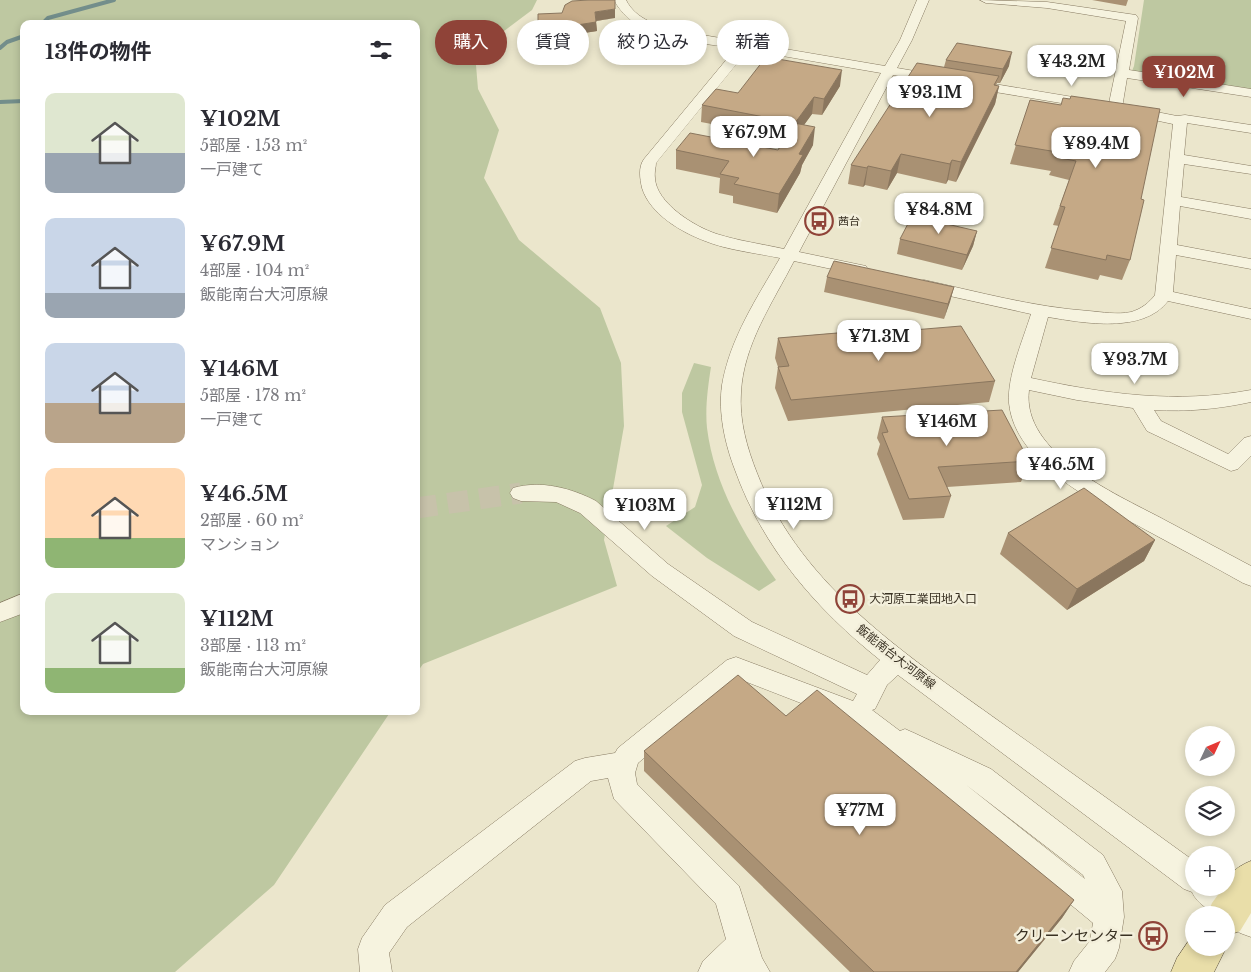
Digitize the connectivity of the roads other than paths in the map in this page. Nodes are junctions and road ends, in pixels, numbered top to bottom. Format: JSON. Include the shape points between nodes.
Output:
{"nodes":[{"id":1,"x":620,"y":0,"type":"edge"},
{"id":2,"x":923,"y":0,"type":"edge"},
{"id":3,"x":986,"y":0,"type":"edge"},
{"id":4,"x":717,"y":42,"type":"edge"},
{"id":5,"x":789,"y":54,"type":"edge"},
{"id":6,"x":729,"y":65,"type":"edge"},
{"id":7,"x":888,"y":71,"type":"junction"},
{"id":8,"x":1121,"y":73,"type":"junction"},
{"id":9,"x":1251,"y":94,"type":"edge"},
{"id":10,"x":1115,"y":108,"type":"junction"},
{"id":11,"x":1176,"y":120,"type":"junction"},
{"id":12,"x":1251,"y":129,"type":"edge"},
{"id":13,"x":1176,"y":158,"type":"junction"},
{"id":14,"x":1251,"y":170,"type":"edge"},
{"id":15,"x":1172,"y":200,"type":"junction"},
{"id":16,"x":1251,"y":214,"type":"edge"},
{"id":17,"x":1168,"y":248,"type":"junction"},
{"id":18,"x":788,"y":254,"type":"junction"},
{"id":19,"x":1251,"y":264,"type":"edge"},
{"id":20,"x":876,"y":274,"type":"edge"},
{"id":21,"x":905,"y":280,"type":"edge"},
{"id":22,"x":1164,"y":296,"type":"junction"},
{"id":23,"x":1041,"y":312,"type":"junction"},
{"id":24,"x":1251,"y":314,"type":"edge"},
{"id":25,"x":1021,"y":382,"type":"junction"},
{"id":26,"x":1248,"y":400,"type":"edge"},
{"id":27,"x":1140,"y":403,"type":"junction"},
{"id":28,"x":1251,"y":443,"type":"edge"},
{"id":29,"x":522,"y":493,"type":"tunnel mouth"},
{"id":30,"x":1251,"y":577,"type":"edge"},
{"id":31,"x":20,"y":604,"type":"edge"},
{"id":32,"x":0,"y":613,"type":"edge"},
{"id":33,"x":897,"y":660,"type":"junction"},
{"id":34,"x":872,"y":689,"type":"junction"},
{"id":35,"x":864,"y":719,"type":"junction"},
{"id":36,"x":623,"y":764,"type":"junction"},
{"id":37,"x":1185,"y":872,"type":"edge"},
{"id":38,"x":743,"y":944,"type":"junction"},
{"id":39,"x":1201,"y":956,"type":"edge"},
{"id":40,"x":376,"y":972,"type":"edge"},
{"id":41,"x":714,"y":972,"type":"edge"},
{"id":42,"x":754,"y":972,"type":"edge"},
{"id":43,"x":1085,"y":972,"type":"edge"},
{"id":44,"x":1191,"y":972,"type":"edge"}],
"edges":[{"from":1,"to":4,"type":"street","via":[[629,13],[660,30]]},
{"from":2,"to":7,"type":"street","name":"飯能南台大河原線","via":[[914,24]]},
{"from":3,"to":8,"type":"street","via":[[1132,18]]},
{"from":5,"to":7,"type":"street"},
{"from":6,"to":18,"type":"street","via":[[649,162],[647,179],[652,194],[664,210],[689,227],[712,238]]},
{"from":7,"to":10,"type":"street"},
{"from":7,"to":18,"type":"street","name":"飯能南台大河原線"},
{"from":8,"to":9,"type":"street"},
{"from":8,"to":10,"type":"street"},
{"from":10,"to":11,"type":"street"},
{"from":11,"to":12,"type":"street"},
{"from":11,"to":13,"type":"street","via":[[1180,124]]},
{"from":13,"to":14,"type":"street"},
{"from":13,"to":15,"type":"street"},
{"from":15,"to":16,"type":"street"},
{"from":15,"to":17,"type":"street"},
{"from":17,"to":19,"type":"street"},
{"from":17,"to":22,"type":"street"},
{"from":18,"to":20,"type":"street"},
{"from":18,"to":33,"type":"street","name":"飯能南台大河原線","via":[[747,333],[737,364],[732,415],[737,446],[757,500],[788,553],[820,593]]},
{"from":21,"to":23,"type":"street"},
{"from":22,"to":23,"type":"street","via":[[1156,307],[1140,315],[1081,316]]},
{"from":22,"to":24,"type":"street"},
{"from":23,"to":25,"type":"street"},
{"from":25,"to":27,"type":"street"},
{"from":25,"to":30,"type":"street","via":[[1018,402],[1022,419],[1047,455],[1066,472]]},
{"from":26,"to":27,"type":"street"},
{"from":27,"to":28,"type":"street","via":[[1154,426],[1231,464]]},
{"from":29,"to":34,"type":"street","via":[[562,494],[588,507],[660,570],[750,633]]},
{"from":31,"to":32,"type":"street"},
{"from":33,"to":34,"type":"street","via":[[878,678]]},
{"from":33,"to":37,"type":"street","name":"飯能南台大河原線"},
{"from":34,"to":35,"type":"street"},
{"from":35,"to":36,"type":"street","via":[[736,667],[628,756]]},
{"from":35,"to":43,"type":"street","via":[[1109,917],[1104,948]]},
{"from":36,"to":38,"type":"street","via":[[624,790],[729,896]]},
{"from":36,"to":40,"type":"street","via":[[585,770],[396,916],[373,950]]},
{"from":38,"to":41,"type":"street"},
{"from":38,"to":42,"type":"street","via":[[749,967]]},
{"from":39,"to":44,"type":"main road"}]}
